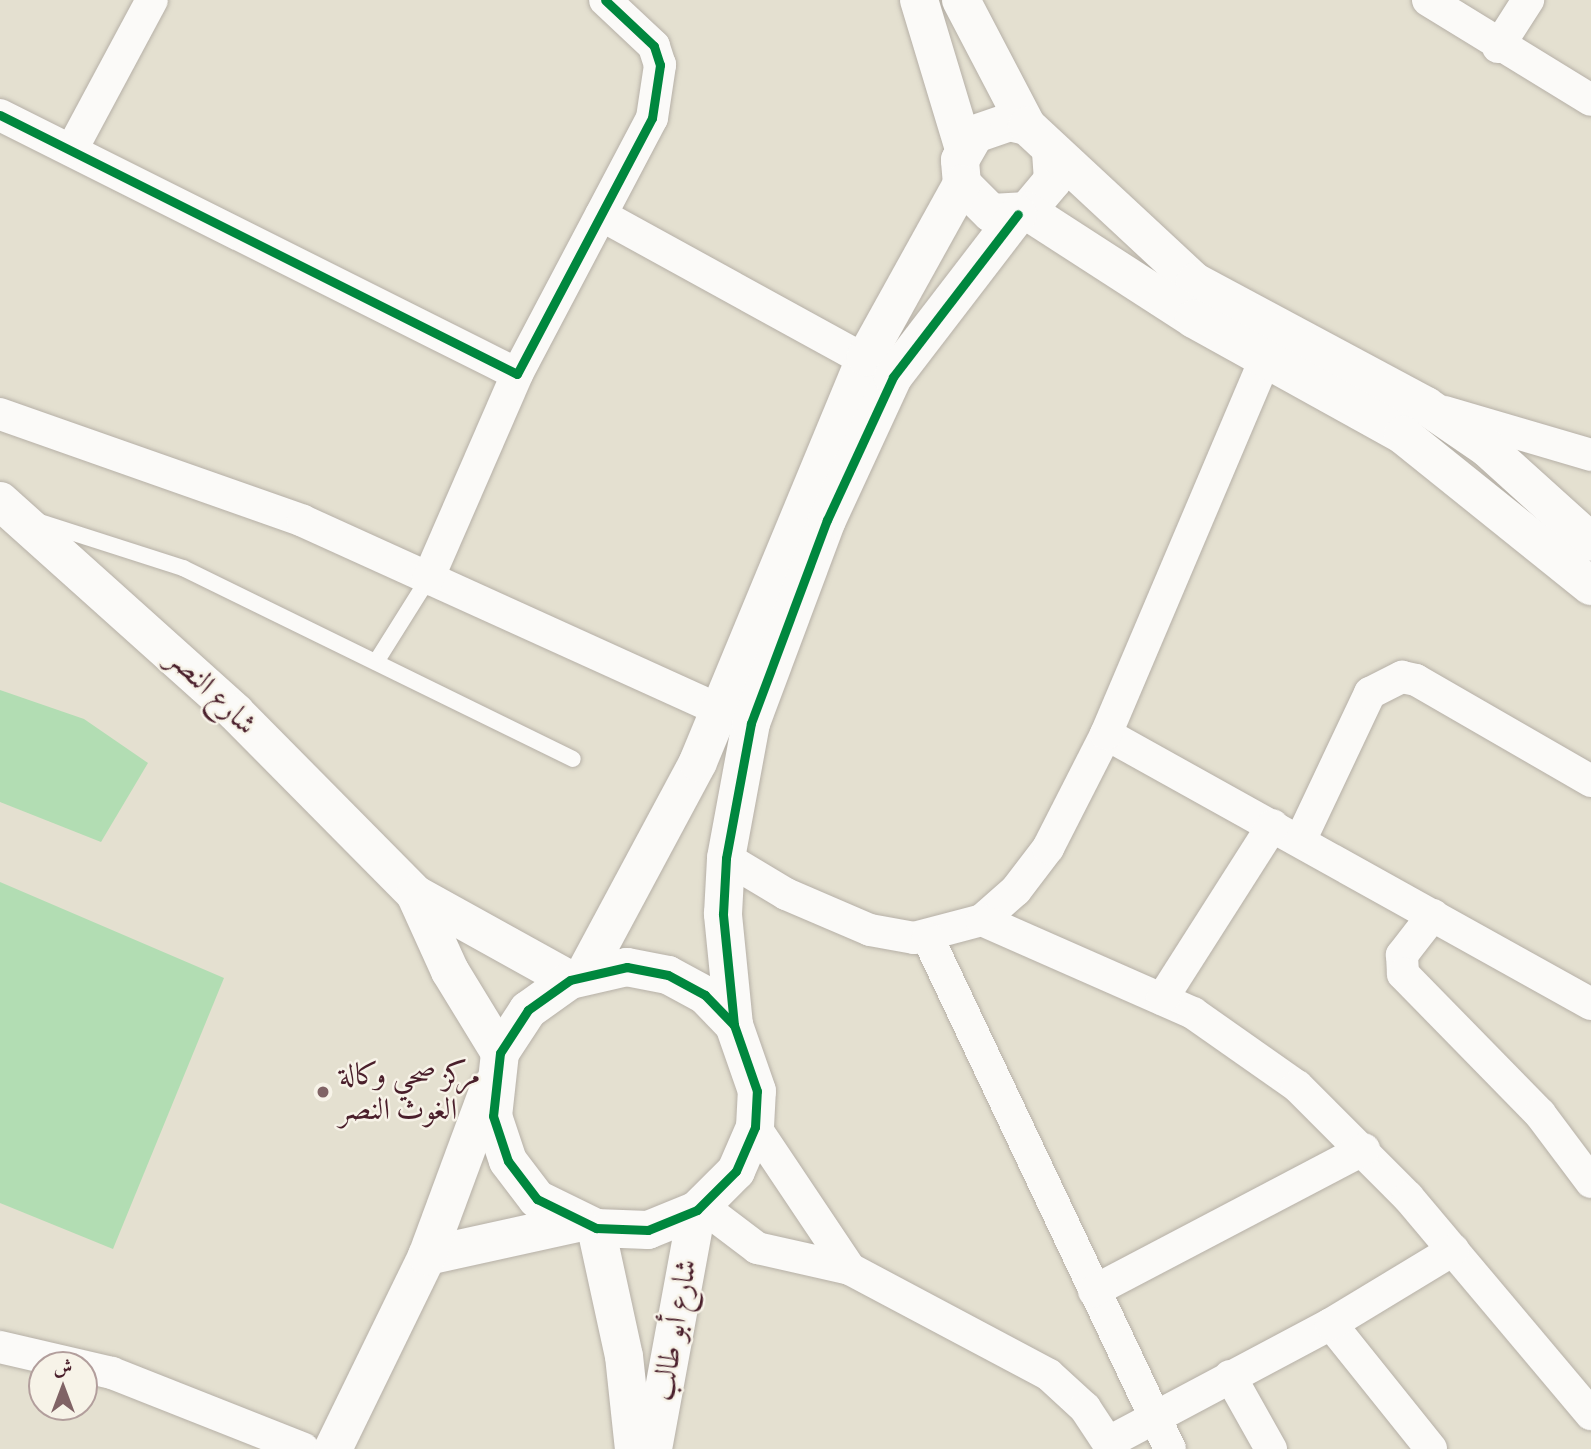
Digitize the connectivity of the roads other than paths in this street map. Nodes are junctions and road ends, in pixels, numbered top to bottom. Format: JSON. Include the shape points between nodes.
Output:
{"nodes":[{"id":1,"x":152,"y":0,"type":"edge"},
{"id":2,"x":605,"y":0,"type":"edge"},
{"id":3,"x":919,"y":0,"type":"edge"},
{"id":4,"x":961,"y":0,"type":"edge"},
{"id":5,"x":1427,"y":0,"type":"edge"},
{"id":6,"x":1528,"y":0,"type":"edge"},
{"id":7,"x":1498,"y":47,"type":"junction"},
{"id":8,"x":1591,"y":100,"type":"edge"},
{"id":9,"x":0,"y":116,"type":"edge"},
{"id":10,"x":1039,"y":139,"type":"junction"},
{"id":11,"x":72,"y":149,"type":"junction"},
{"id":12,"x":963,"y":167,"type":"junction"},
{"id":13,"x":1023,"y":213,"type":"junction"},
{"id":14,"x":601,"y":215,"type":"junction"},
{"id":15,"x":1272,"y":345,"type":"junction"},
{"id":16,"x":879,"y":367,"type":"junction"},
{"id":17,"x":517,"y":374,"type":"junction"},
{"id":18,"x":1426,"y":406,"type":"junction"},
{"id":19,"x":0,"y":414,"type":"edge"},
{"id":20,"x":1591,"y":455,"type":"edge"},
{"id":21,"x":9,"y":508,"type":"edge"},
{"id":22,"x":1591,"y":542,"type":"edge"},
{"id":23,"x":428,"y":579,"type":"junction"},
{"id":24,"x":1591,"y":586,"type":"edge"},
{"id":25,"x":376,"y":662,"type":"junction"},
{"id":26,"x":734,"y":717,"type":"junction"},
{"id":27,"x":1106,"y":734,"type":"junction"},
{"id":28,"x":573,"y":759,"type":"dead end"},
{"id":29,"x":1591,"y":781,"type":"edge"},
{"id":30,"x":1286,"y":833,"type":"junction"},
{"id":31,"x":726,"y":858,"type":"junction"},
{"id":32,"x":415,"y":894,"type":"junction"},
{"id":33,"x":786,"y":894,"type":"junction"},
{"id":34,"x":723,"y":914,"type":"junction"},
{"id":35,"x":1433,"y":915,"type":"junction"},
{"id":36,"x":982,"y":920,"type":"junction"},
{"id":37,"x":928,"y":938,"type":"junction"},
{"id":38,"x":577,"y":976,"type":"junction"},
{"id":39,"x":1162,"y":999,"type":"junction"},
{"id":40,"x":1591,"y":1004,"type":"edge"},
{"id":41,"x":734,"y":1025,"type":"junction"},
{"id":42,"x":498,"y":1061,"type":"junction"},
{"id":43,"x":754,"y":1126,"type":"junction"},
{"id":44,"x":1364,"y":1149,"type":"junction"},
{"id":45,"x":1591,"y":1182,"type":"edge"},
{"id":46,"x":700,"y":1208,"type":"junction"},
{"id":47,"x":587,"y":1226,"type":"junction"},
{"id":48,"x":1453,"y":1250,"type":"junction"},
{"id":49,"x":427,"y":1256,"type":"junction"},
{"id":50,"x":850,"y":1269,"type":"junction"},
{"id":51,"x":1094,"y":1291,"type":"junction"},
{"id":52,"x":1331,"y":1324,"type":"junction"},
{"id":53,"x":0,"y":1348,"type":"edge"},
{"id":54,"x":1230,"y":1376,"type":"junction"},
{"id":55,"x":1591,"y":1414,"type":"edge"},
{"id":56,"x":1153,"y":1418,"type":"junction"},
{"id":57,"x":1111,"y":1446,"type":"edge"},
{"id":58,"x":304,"y":1449,"type":"edge"},
{"id":59,"x":333,"y":1449,"type":"edge"},
{"id":60,"x":634,"y":1449,"type":"edge"},
{"id":61,"x":653,"y":1449,"type":"edge"},
{"id":62,"x":1170,"y":1449,"type":"edge"},
{"id":63,"x":1271,"y":1449,"type":"edge"},
{"id":64,"x":1431,"y":1449,"type":"edge"}],
"edges":[{"from":1,"to":11,"type":"street"},
{"from":2,"to":14,"type":"street","via":[[643,31],[660,65],[652,118]]},
{"from":3,"to":12,"type":"street"},
{"from":4,"to":10,"type":"street"},
{"from":5,"to":7,"type":"street"},
{"from":6,"to":7,"type":"street"},
{"from":7,"to":8,"type":"street"},
{"from":9,"to":11,"type":"street"},
{"from":10,"to":12,"type":"street","via":[[990,125]]},
{"from":10,"to":13,"type":"street","via":[[1053,180]]},
{"from":10,"to":15,"type":"street","via":[[1195,282]]},
{"from":11,"to":17,"type":"street"},
{"from":12,"to":13,"type":"street","via":[[978,206]]},
{"from":12,"to":16,"type":"street"},
{"from":13,"to":15,"type":"street"},
{"from":13,"to":16,"type":"street"},
{"from":14,"to":16,"type":"street"},
{"from":14,"to":17,"type":"street"},
{"from":15,"to":18,"type":"street"},
{"from":15,"to":24,"type":"street","via":[[1404,435]]},
{"from":15,"to":27,"type":"street"},
{"from":16,"to":26,"type":"street"},
{"from":17,"to":23,"type":"street"},
{"from":18,"to":20,"type":"street"},
{"from":18,"to":22,"type":"street","via":[[1487,449]]},
{"from":19,"to":23,"type":"street","via":[[303,522]]},
{"from":21,"to":25,"type":"lane","via":[[183,568]]},
{"from":21,"to":32,"type":"street","name":"شارع النصر","via":[[236,713]]},
{"from":23,"to":25,"type":"lane"},
{"from":23,"to":26,"type":"street"},
{"from":25,"to":28,"type":"lane"},
{"from":26,"to":31,"type":"street"},
{"from":26,"to":38,"type":"street","via":[[698,762]]},
{"from":27,"to":30,"type":"street"},
{"from":27,"to":36,"type":"street","via":[[1048,848],[1016,890]]},
{"from":29,"to":30,"type":"street","via":[[1416,680],[1402,677],[1385,681],[1366,700]]},
{"from":30,"to":35,"type":"street"},
{"from":30,"to":39,"type":"street"},
{"from":31,"to":33,"type":"street"},
{"from":31,"to":34,"type":"street"},
{"from":32,"to":38,"type":"street","name":"شارع النصر"},
{"from":32,"to":42,"type":"street","name":"شارع النصر"},
{"from":33,"to":34,"type":"street","via":[[745,899]]},
{"from":33,"to":37,"type":"street","via":[[870,930]]},
{"from":34,"to":41,"type":"street"},
{"from":35,"to":40,"type":"street"},
{"from":35,"to":45,"type":"street","via":[[1402,955],[1404,974],[1540,1114]]},
{"from":36,"to":37,"type":"street"},
{"from":36,"to":39,"type":"street"},
{"from":37,"to":51,"type":"street"},
{"from":38,"to":41,"type":"street","via":[[627,967],[668,975],[705,995]]},
{"from":38,"to":42,"type":"street","via":[[528,1010]]},
{"from":39,"to":44,"type":"street","via":[[1255,1053]]},
{"from":41,"to":43,"type":"street","via":[[750,1056]]},
{"from":42,"to":47,"type":"street","via":[[493,1116],[508,1161],[537,1199]]},
{"from":42,"to":49,"type":"street"},
{"from":43,"to":46,"type":"street","via":[[736,1171]]},
{"from":43,"to":50,"type":"street"},
{"from":44,"to":48,"type":"street"},
{"from":44,"to":51,"type":"street"},
{"from":46,"to":47,"type":"street","via":[[648,1230]]},
{"from":46,"to":50,"type":"street","via":[[757,1248]]},
{"from":46,"to":61,"type":"street","name":"شارع أبو طالب"},
{"from":47,"to":49,"type":"street"},
{"from":47,"to":60,"type":"street","name":"شارع أبو طالب","via":[[621,1342]]},
{"from":48,"to":52,"type":"street"},
{"from":48,"to":55,"type":"street"},
{"from":49,"to":59,"type":"street"},
{"from":50,"to":57,"type":"street","via":[[1049,1375],[1085,1408]]},
{"from":51,"to":56,"type":"street"},
{"from":52,"to":54,"type":"street"},
{"from":52,"to":64,"type":"street"},
{"from":53,"to":58,"type":"street","via":[[112,1373]]},
{"from":54,"to":56,"type":"street"},
{"from":54,"to":63,"type":"street"},
{"from":56,"to":57,"type":"street"},
{"from":56,"to":62,"type":"street"}]}
